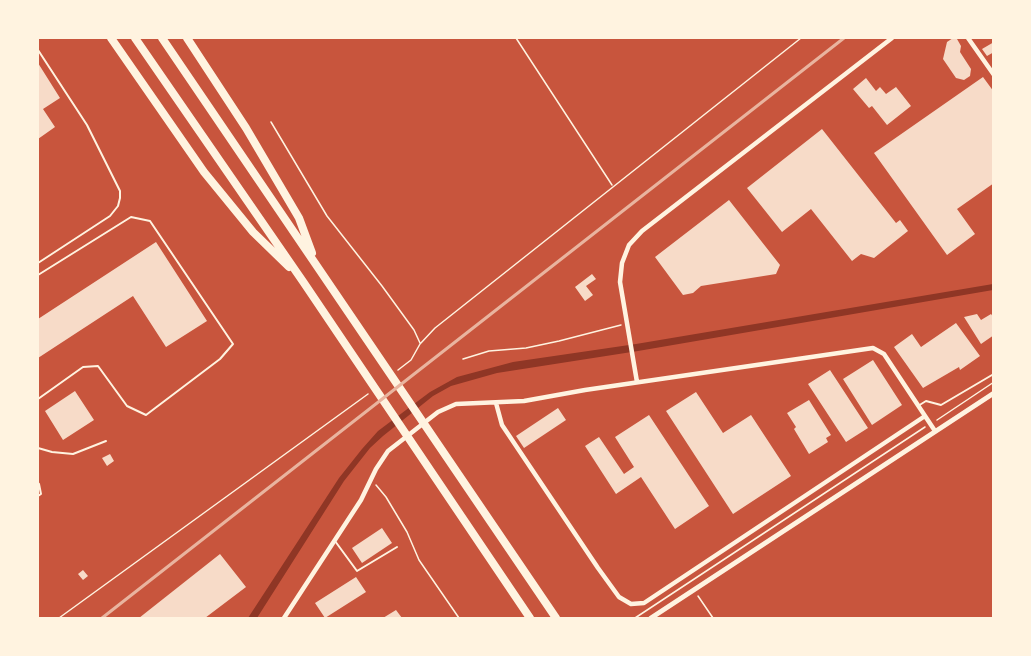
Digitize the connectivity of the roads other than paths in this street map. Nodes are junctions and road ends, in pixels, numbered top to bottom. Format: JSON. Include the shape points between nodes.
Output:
{"nodes":[{"id":1,"x":111,"y":38,"type":"edge"},
{"id":2,"x":135,"y":38,"type":"edge"},
{"id":3,"x":162,"y":38,"type":"edge"},
{"id":4,"x":187,"y":38,"type":"edge"},
{"id":5,"x":892,"y":38,"type":"edge"},
{"id":6,"x":968,"y":38,"type":"edge"},
{"id":7,"x":38,"y":50,"type":"edge"},
{"id":8,"x":993,"y":75,"type":"edge"},
{"id":9,"x":38,"y":263,"type":"edge"},
{"id":10,"x":319,"y":270,"type":"junction"},
{"id":11,"x":38,"y":275,"type":"edge"},
{"id":12,"x":304,"y":283,"type":"junction"},
{"id":13,"x":992,"y":375,"type":"dead end"},
{"id":14,"x":638,"y":382,"type":"junction"},
{"id":15,"x":993,"y":393,"type":"edge"},
{"id":16,"x":38,"y":399,"type":"edge"},
{"id":17,"x":496,"y":404,"type":"junction"},
{"id":18,"x":918,"y":406,"type":"junction"},
{"id":19,"x":925,"y":416,"type":"junction"},
{"id":20,"x":421,"y":428,"type":"junction"},
{"id":21,"x":935,"y":431,"type":"junction"},
{"id":22,"x":106,"y":441,"type":"dead end"},
{"id":23,"x":38,"y":447,"type":"edge"},
{"id":24,"x":38,"y":483,"type":"edge"},
{"id":25,"x":38,"y":496,"type":"edge"},
{"id":26,"x":334,"y":541,"type":"junction"},
{"id":27,"x":397,"y":547,"type":"dead end"},
{"id":28,"x":284,"y":618,"type":"edge"},
{"id":29,"x":530,"y":618,"type":"edge"},
{"id":30,"x":556,"y":618,"type":"edge"},
{"id":31,"x":651,"y":618,"type":"edge"}],
"edges":[{"from":1,"to":12,"type":"highway","via":[[222,195]]},
{"from":2,"to":12,"type":"highway"},
{"from":3,"to":10,"type":"highway"},
{"from":4,"to":10,"type":"highway","via":[[294,211]]},
{"from":5,"to":14,"type":"street","via":[[635,237],[625,251],[621,282]]},
{"from":6,"to":8,"type":"street"},
{"from":7,"to":9,"type":"lane","via":[[87,125],[120,191],[118,206],[110,216]]},
{"from":10,"to":20,"type":"highway","via":[[391,371]]},
{"from":11,"to":16,"type":"lane","via":[[131,216],[150,221],[233,344],[220,359],[146,415],[127,406],[98,366],[83,367]]},
{"from":12,"to":29,"type":"highway"},
{"from":13,"to":18,"type":"lane","via":[[941,405],[926,401]]},
{"from":14,"to":17,"type":"street"},
{"from":14,"to":18,"type":"street","via":[[873,348],[884,354]]},
{"from":15,"to":21,"type":"street"},
{"from":17,"to":19,"type":"street","via":[[502,425],[572,530],[619,597],[631,604],[644,603]]},
{"from":17,"to":20,"type":"street","via":[[456,404],[438,412]]},
{"from":18,"to":19,"type":"street"},
{"from":19,"to":21,"type":"street"},
{"from":20,"to":26,"type":"street","via":[[388,451]]},
{"from":20,"to":30,"type":"highway"},
{"from":21,"to":31,"type":"street"},
{"from":22,"to":23,"type":"lane","via":[[73,454]]},
{"from":24,"to":25,"type":"lane"},
{"from":26,"to":27,"type":"lane","via":[[357,571]]},
{"from":26,"to":28,"type":"street"}]}
